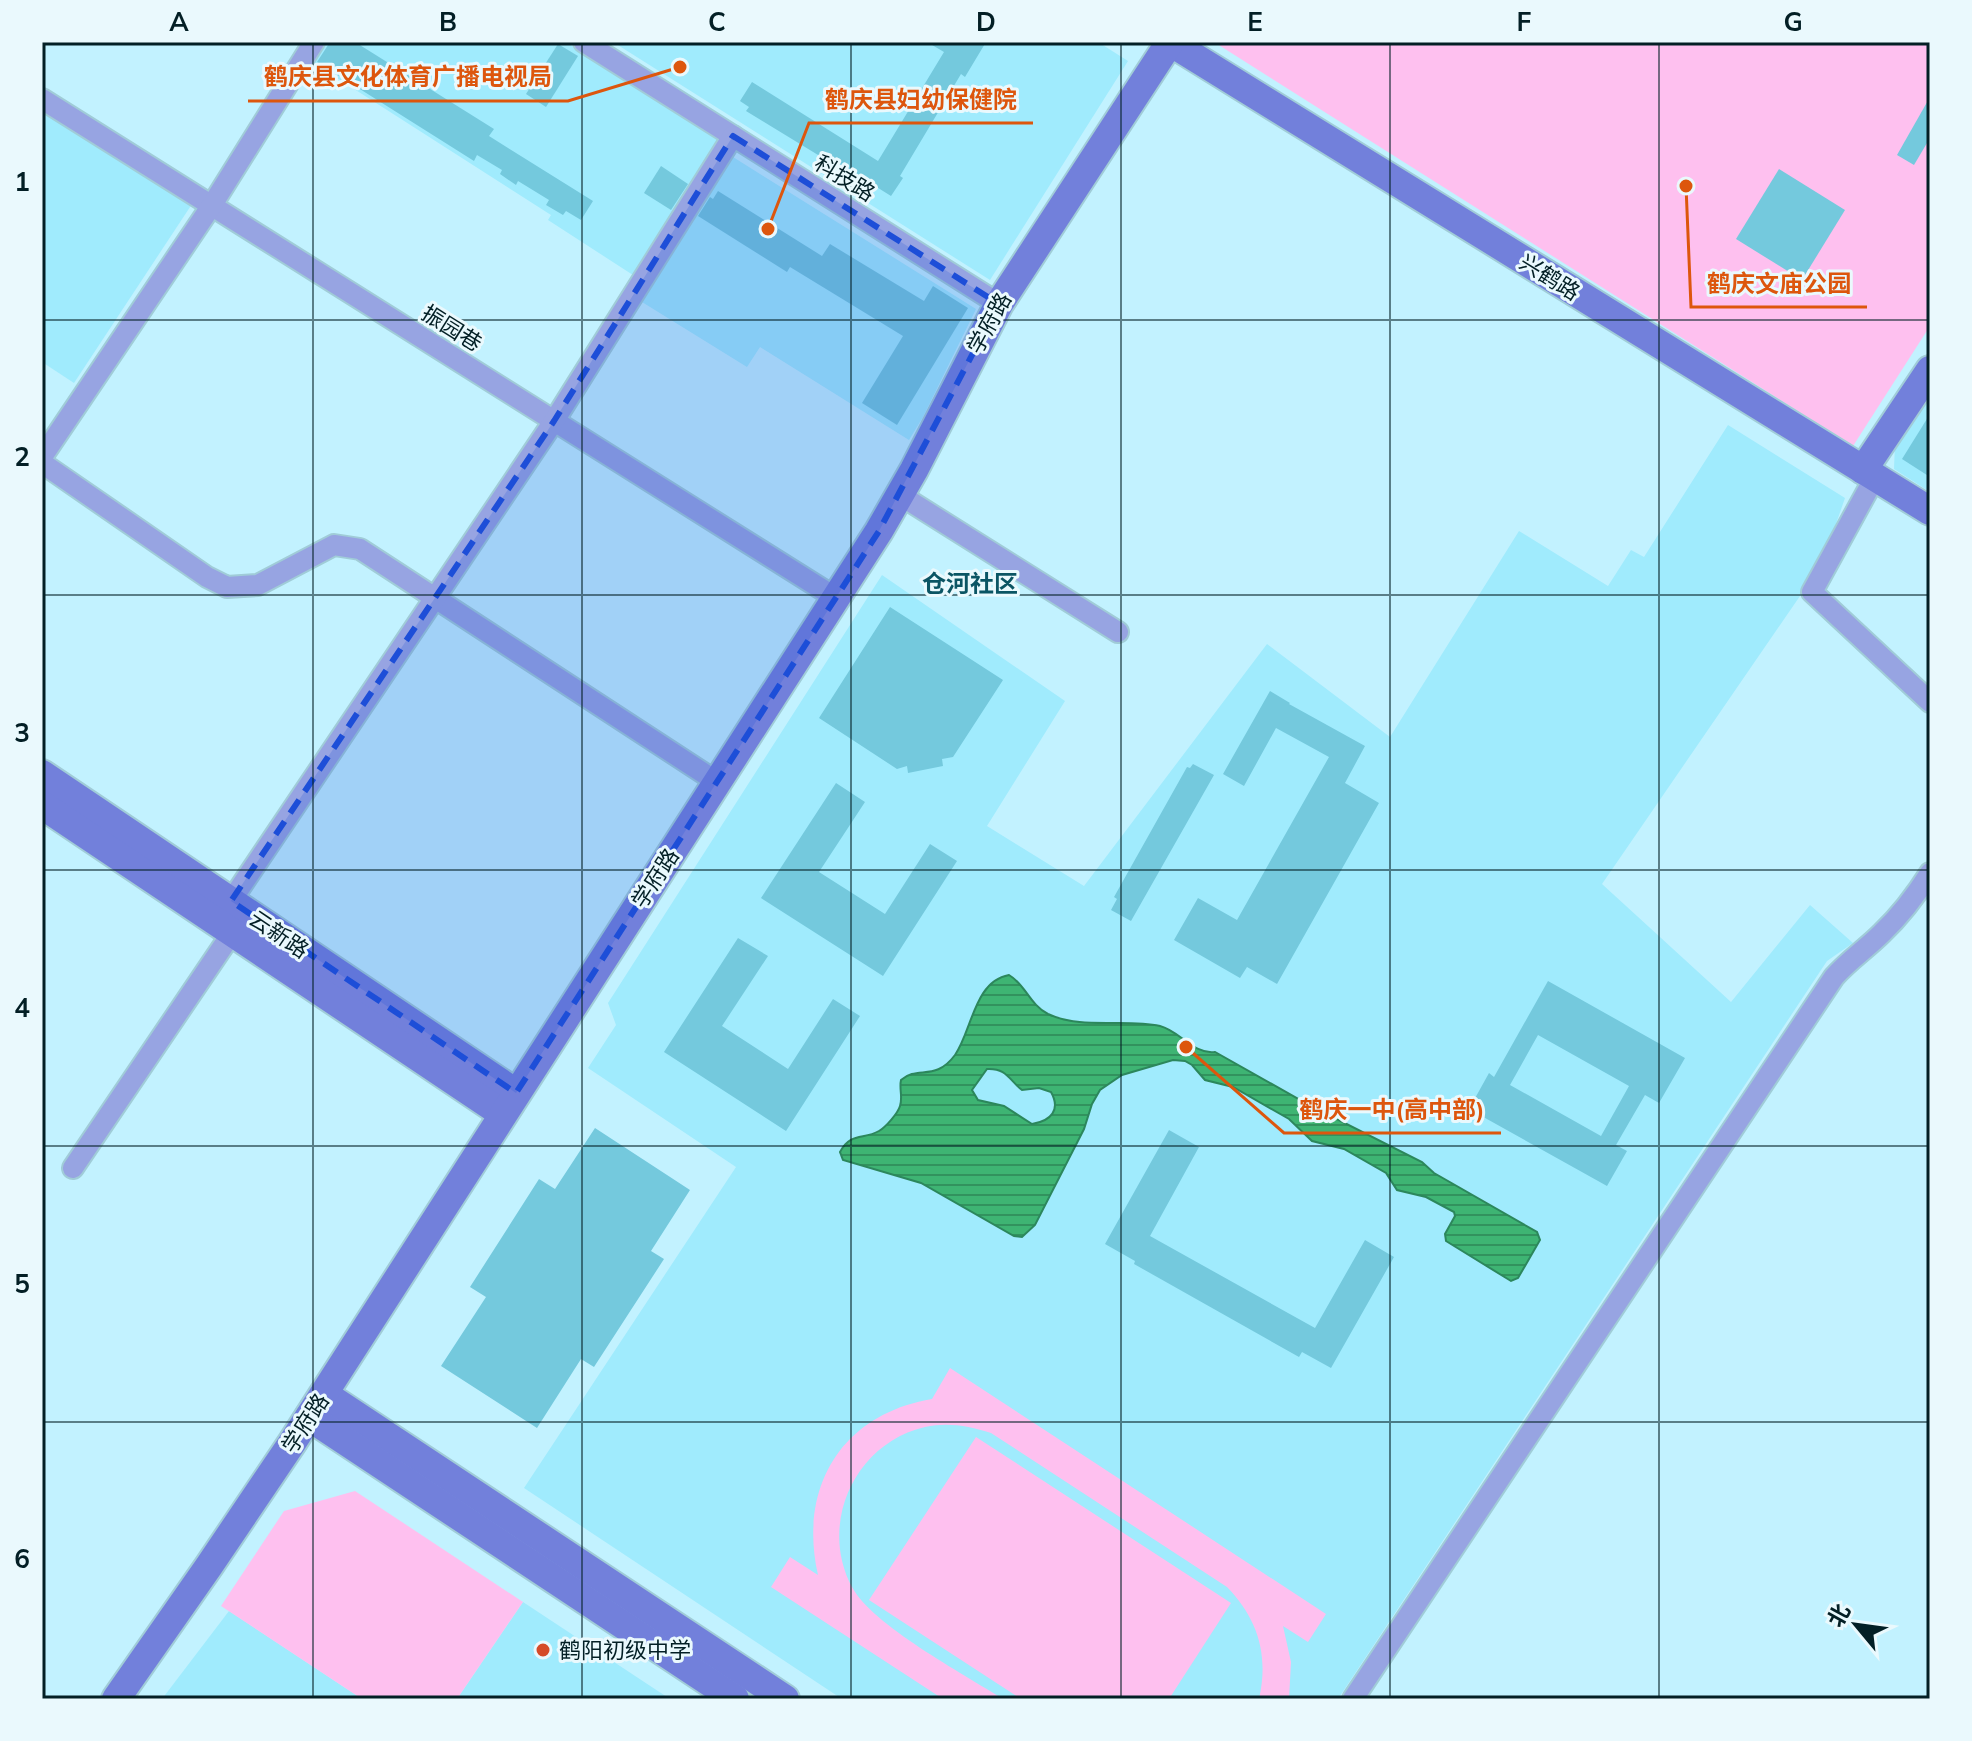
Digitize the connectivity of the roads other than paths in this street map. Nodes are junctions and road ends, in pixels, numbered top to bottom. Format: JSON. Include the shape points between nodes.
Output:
{"nodes":[{"id":1,"x":314,"y":42,"type":"edge"},
{"id":2,"x":584,"y":42,"type":"edge"},
{"id":3,"x":1170,"y":42,"type":"edge"},
{"id":4,"x":42,"y":99,"type":"edge"},
{"id":5,"x":733,"y":136,"type":"junction"},
{"id":6,"x":212,"y":205,"type":"junction"},
{"id":7,"x":999,"y":304,"type":"junction"},
{"id":8,"x":1930,"y":370,"type":"edge"},
{"id":9,"x":554,"y":421,"type":"junction"},
{"id":10,"x":42,"y":457,"type":"edge"},
{"id":11,"x":42,"y":463,"type":"edge"},
{"id":12,"x":1869,"y":474,"type":"junction"},
{"id":13,"x":900,"y":495,"type":"junction"},
{"id":14,"x":1930,"y":511,"type":"edge"},
{"id":15,"x":435,"y":598,"type":"junction"},
{"id":16,"x":836,"y":598,"type":"junction"},
{"id":17,"x":1118,"y":632,"type":"dead end"},
{"id":18,"x":1930,"y":702,"type":"edge"},
{"id":19,"x":42,"y":774,"type":"edge"},
{"id":20,"x":717,"y":782,"type":"junction"},
{"id":21,"x":42,"y":805,"type":"edge"},
{"id":22,"x":1930,"y":873,"type":"edge"},
{"id":23,"x":231,"y":901,"type":"junction"},
{"id":24,"x":232,"y":933,"type":"junction"},
{"id":25,"x":510,"y":1103,"type":"junction"},
{"id":26,"x":73,"y":1168,"type":"dead end"},
{"id":27,"x":316,"y":1405,"type":"junction"},
{"id":28,"x":116,"y":1699,"type":"edge"},
{"id":29,"x":735,"y":1699,"type":"edge"},
{"id":30,"x":785,"y":1699,"type":"edge"},
{"id":31,"x":1353,"y":1699,"type":"edge"}],
"edges":[{"from":1,"to":6,"type":"street"},
{"from":2,"to":5,"type":"street","name":"科技路"},
{"from":3,"to":7,"type":"street","name":"学府路"},
{"from":3,"to":12,"type":"street","name":"兴鹤路"},
{"from":4,"to":6,"type":"street","name":"振园巷"},
{"from":5,"to":7,"type":"street","name":"科技路"},
{"from":5,"to":9,"type":"street"},
{"from":6,"to":9,"type":"street","name":"振园巷"},
{"from":6,"to":10,"type":"street"},
{"from":7,"to":13,"type":"street","name":"学府路"},
{"from":8,"to":12,"type":"street"},
{"from":9,"to":15,"type":"street"},
{"from":9,"to":16,"type":"street","name":"振园巷"},
{"from":11,"to":15,"type":"street","via":[[216,583],[258,585],[334,545],[349,546]]},
{"from":12,"to":14,"type":"street","name":"兴鹤路"},
{"from":12,"to":18,"type":"street","via":[[1812,592]]},
{"from":13,"to":16,"type":"street","name":"学府路"},
{"from":13,"to":17,"type":"street"},
{"from":15,"to":20,"type":"street"},
{"from":15,"to":23,"type":"street"},
{"from":16,"to":20,"type":"street","name":"学府路"},
{"from":19,"to":23,"type":"street","name":"云新路"},
{"from":20,"to":25,"type":"street","name":"学府路"},
{"from":21,"to":24,"type":"street","name":"云新路"},
{"from":22,"to":31,"type":"street","via":[[1902,913],[1834,977]]},
{"from":23,"to":25,"type":"street","name":"云新路"},
{"from":24,"to":25,"type":"street","name":"云新路"},
{"from":24,"to":26,"type":"street"},
{"from":25,"to":27,"type":"street","name":"学府路"},
{"from":27,"to":28,"type":"street","name":"学府路"},
{"from":27,"to":29,"type":"street"},
{"from":27,"to":30,"type":"street"}]}
